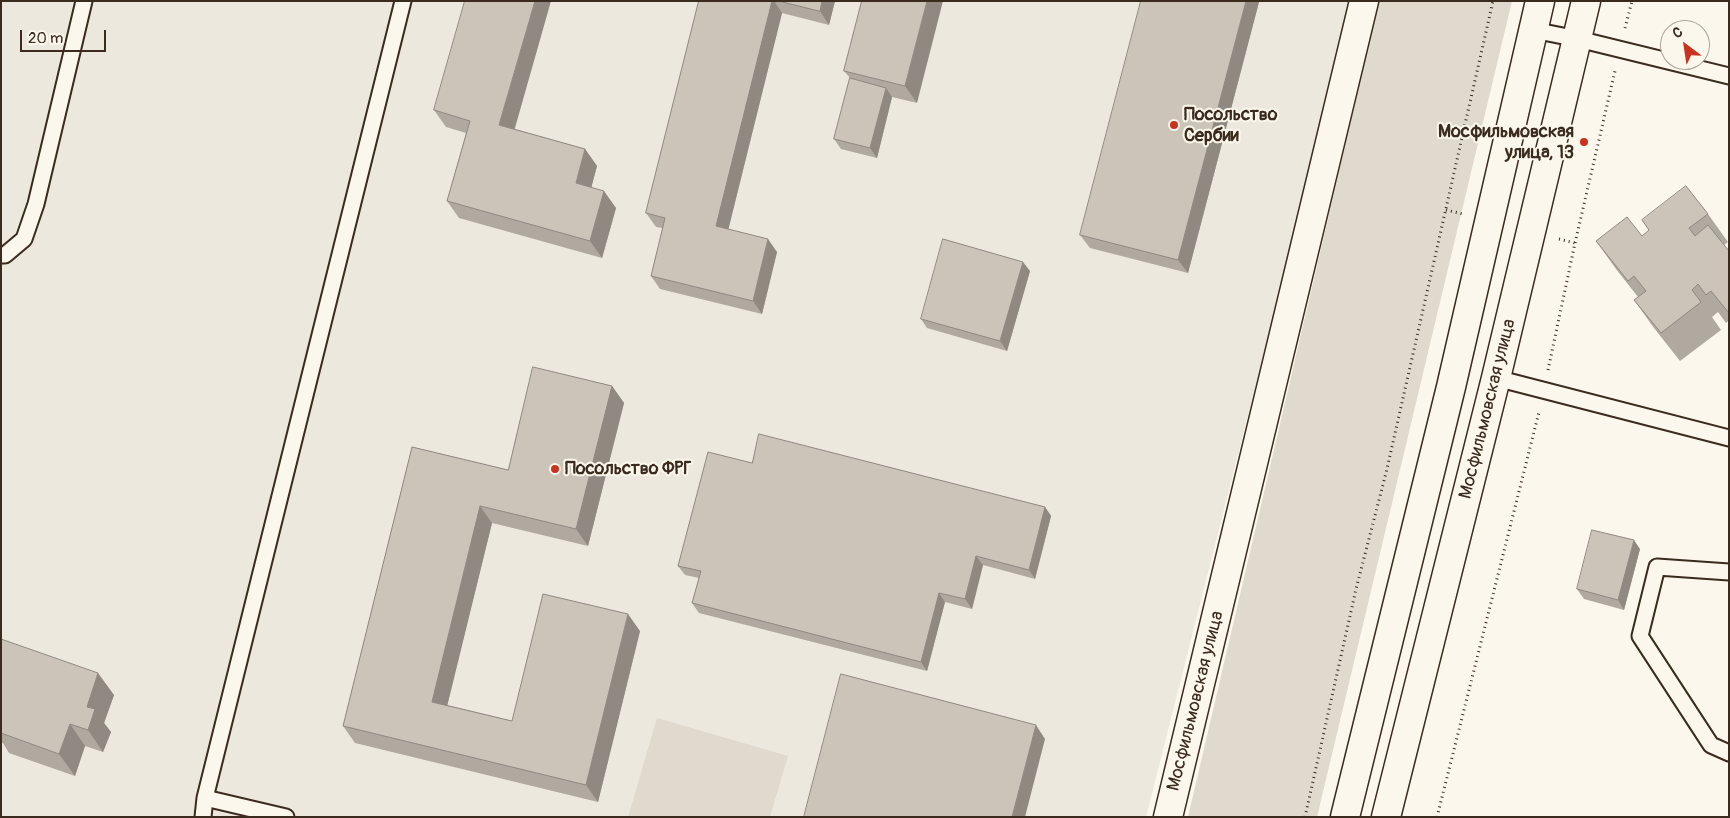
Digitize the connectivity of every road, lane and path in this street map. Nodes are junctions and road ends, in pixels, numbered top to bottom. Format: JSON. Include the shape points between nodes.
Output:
{"nodes":[{"id":1,"x":84,"y":1,"type":"edge"},
{"id":2,"x":403,"y":1,"type":"edge"},
{"id":3,"x":1364,"y":1,"type":"edge"},
{"id":4,"x":1493,"y":1,"type":"edge"},
{"id":5,"x":1540,"y":1,"type":"edge"},
{"id":6,"x":1586,"y":1,"type":"edge"},
{"id":7,"x":1534,"y":30,"type":"junction"},
{"id":8,"x":1578,"y":39,"type":"junction"},
{"id":9,"x":1729,"y":76,"type":"edge"},
{"id":10,"x":1,"y":255,"type":"edge"},
{"id":11,"x":1496,"y":378,"type":"junction"},
{"id":12,"x":1729,"y":438,"type":"edge"},
{"id":13,"x":1729,"y":572,"type":"edge"},
{"id":14,"x":1729,"y":753,"type":"edge"},
{"id":15,"x":205,"y":798,"type":"junction"},
{"id":16,"x":203,"y":817,"type":"edge"},
{"id":17,"x":286,"y":817,"type":"edge"},
{"id":18,"x":1168,"y":817,"type":"edge"},
{"id":19,"x":1305,"y":817,"type":"edge"},
{"id":20,"x":1345,"y":817,"type":"edge"},
{"id":21,"x":1386,"y":817,"type":"edge"}],
"edges":[{"from":1,"to":10,"type":"lane","via":[[36,204],[24,239]]},
{"from":2,"to":15,"type":"lane"},
{"from":3,"to":18,"type":"main road","name":"Мосфильмовская улица"},
{"from":4,"to":19,"type":"path"},
{"from":5,"to":7,"type":"main road"},
{"from":6,"to":8,"type":"main road","name":"Мосфильмовская улица"},
{"from":7,"to":8,"type":"lane"},
{"from":7,"to":20,"type":"main road","via":[[1451,387]]},
{"from":8,"to":9,"type":"lane"},
{"from":8,"to":11,"type":"main road","name":"Мосфильмовская улица"},
{"from":11,"to":12,"type":"lane"},
{"from":11,"to":21,"type":"main road","name":"Мосфильмовская улица"},
{"from":13,"to":14,"type":"lane","via":[[1657,567],[1640,636],[1711,745]]},
{"from":15,"to":16,"type":"lane"},
{"from":15,"to":17,"type":"lane"}]}
